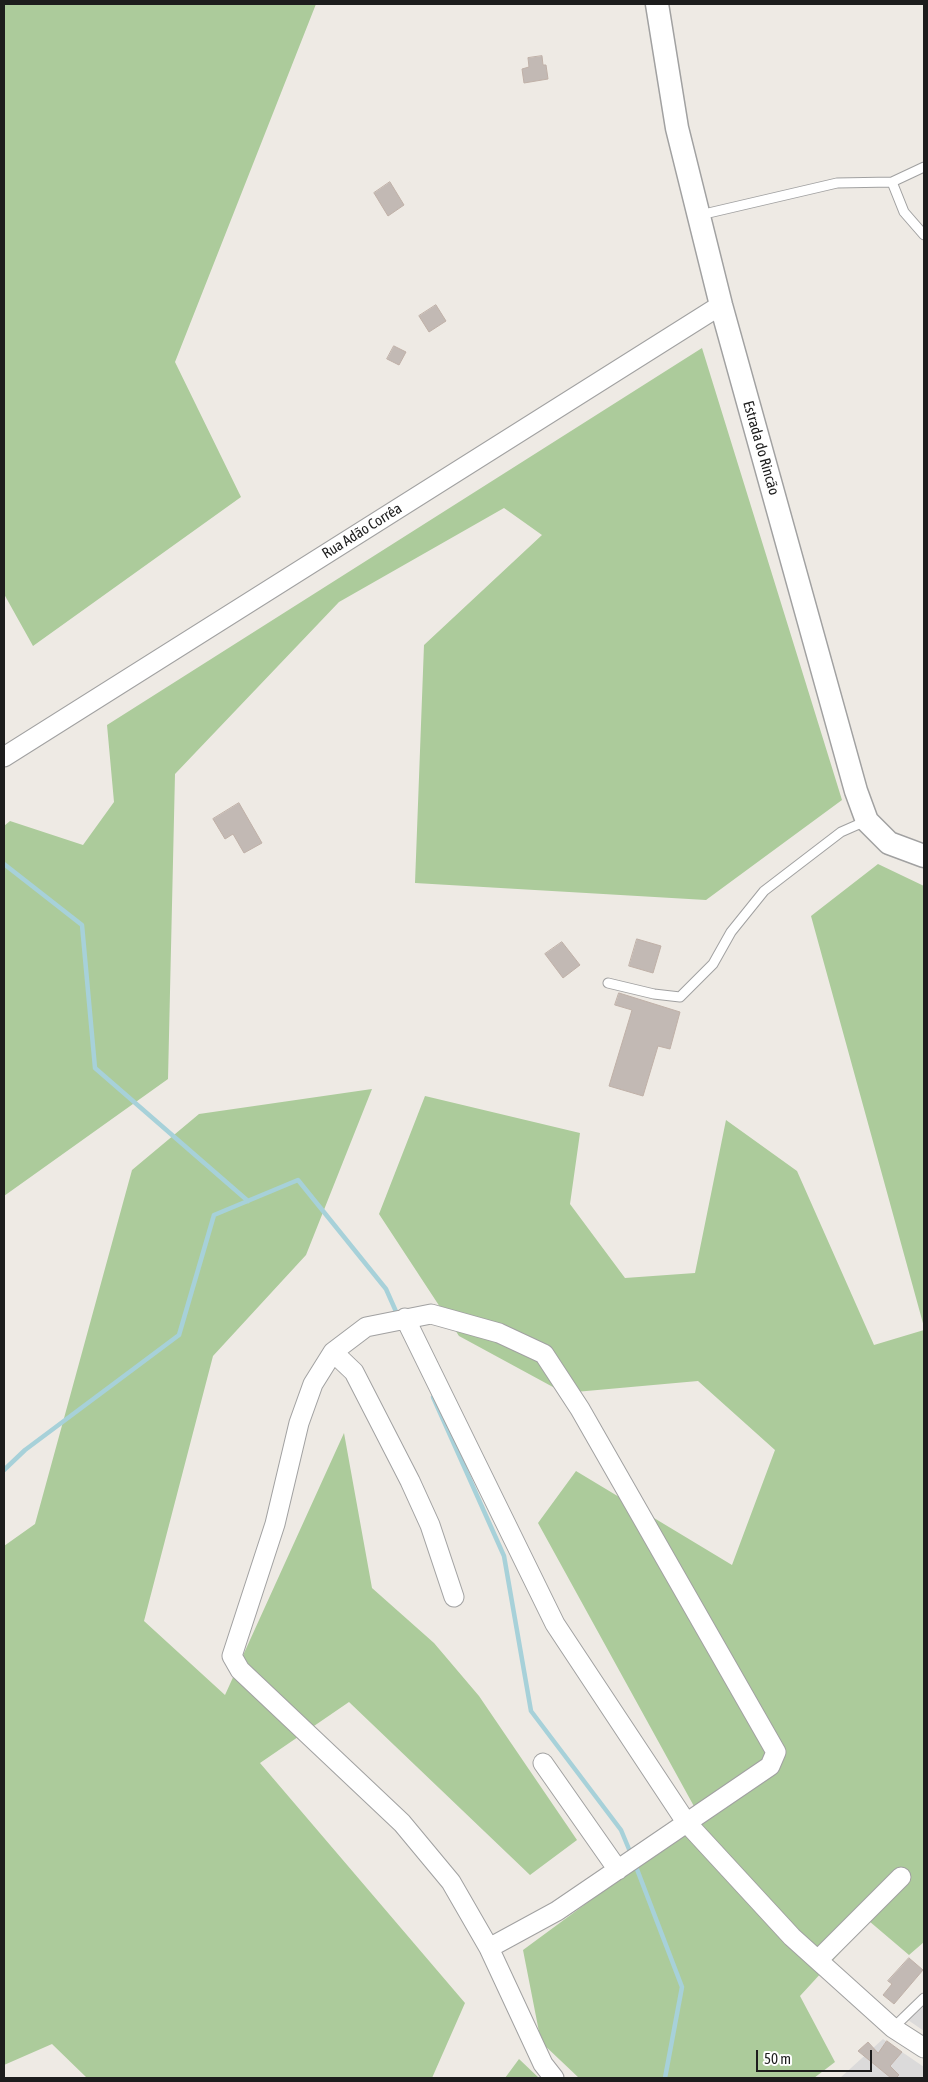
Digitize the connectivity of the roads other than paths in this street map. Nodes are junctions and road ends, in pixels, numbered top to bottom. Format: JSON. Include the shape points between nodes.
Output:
{"nodes":[{"id":1,"x":658,"y":4,"type":"edge"},
{"id":2,"x":924,"y":167,"type":"edge"},
{"id":3,"x":892,"y":182,"type":"junction"},
{"id":4,"x":699,"y":215,"type":"junction"},
{"id":5,"x":924,"y":235,"type":"edge"},
{"id":6,"x":720,"y":305,"type":"junction"},
{"id":7,"x":4,"y":757,"type":"edge"},
{"id":8,"x":867,"y":821,"type":"junction"},
{"id":9,"x":924,"y":856,"type":"edge"},
{"id":10,"x":608,"y":983,"type":"dead end"},
{"id":11,"x":405,"y":1318,"type":"junction"},
{"id":12,"x":333,"y":1352,"type":"junction"},
{"id":13,"x":454,"y":1597,"type":"dead end"},
{"id":14,"x":543,"y":1763,"type":"dead end"},
{"id":15,"x":686,"y":1822,"type":"junction"},
{"id":16,"x":618,"y":1870,"type":"junction"},
{"id":17,"x":901,"y":1878,"type":"dead end"},
{"id":18,"x":489,"y":1948,"type":"junction"},
{"id":19,"x":818,"y":1960,"type":"junction"},
{"id":20,"x":924,"y":1998,"type":"edge"},
{"id":21,"x":893,"y":2028,"type":"junction"},
{"id":22,"x":924,"y":2048,"type":"edge"},
{"id":23,"x":554,"y":2078,"type":"edge"}],
"edges":[{"from":1,"to":4,"type":"street","name":"Estrada do Rincão","via":[[677,128]]},
{"from":2,"to":3,"type":"lane"},
{"from":3,"to":4,"type":"lane","via":[[837,183]]},
{"from":3,"to":5,"type":"lane","via":[[904,212]]},
{"from":4,"to":6,"type":"street","name":"Estrada do Rincão"},
{"from":6,"to":7,"type":"street","name":"Rua Adão Corrêa"},
{"from":6,"to":8,"type":"street","name":"Estrada do Rincão"},
{"from":8,"to":9,"type":"street","name":"Estrada do Rincão","via":[[889,843]]},
{"from":8,"to":10,"type":"lane","via":[[841,832],[764,891],[732,932],[713,964],[680,997]]},
{"from":11,"to":12,"type":"street","via":[[366,1327]]},
{"from":11,"to":15,"type":"street","via":[[555,1624]]},
{"from":11,"to":15,"type":"street","via":[[431,1314],[499,1333],[544,1354],[580,1409],[776,1752],[770,1766]]},
{"from":12,"to":13,"type":"street","via":[[354,1372],[410,1481],[430,1525]]},
{"from":12,"to":18,"type":"street","via":[[314,1384],[299,1423],[275,1524],[232,1656],[240,1670],[402,1823],[451,1882]]},
{"from":14,"to":16,"type":"street"},
{"from":15,"to":16,"type":"street"},
{"from":15,"to":19,"type":"street","via":[[792,1937]]},
{"from":16,"to":18,"type":"street","via":[[557,1911]]},
{"from":17,"to":19,"type":"street"},
{"from":18,"to":23,"type":"street","via":[[543,2064]]},
{"from":19,"to":21,"type":"street"},
{"from":20,"to":21,"type":"lane"},
{"from":21,"to":22,"type":"street"}]}
